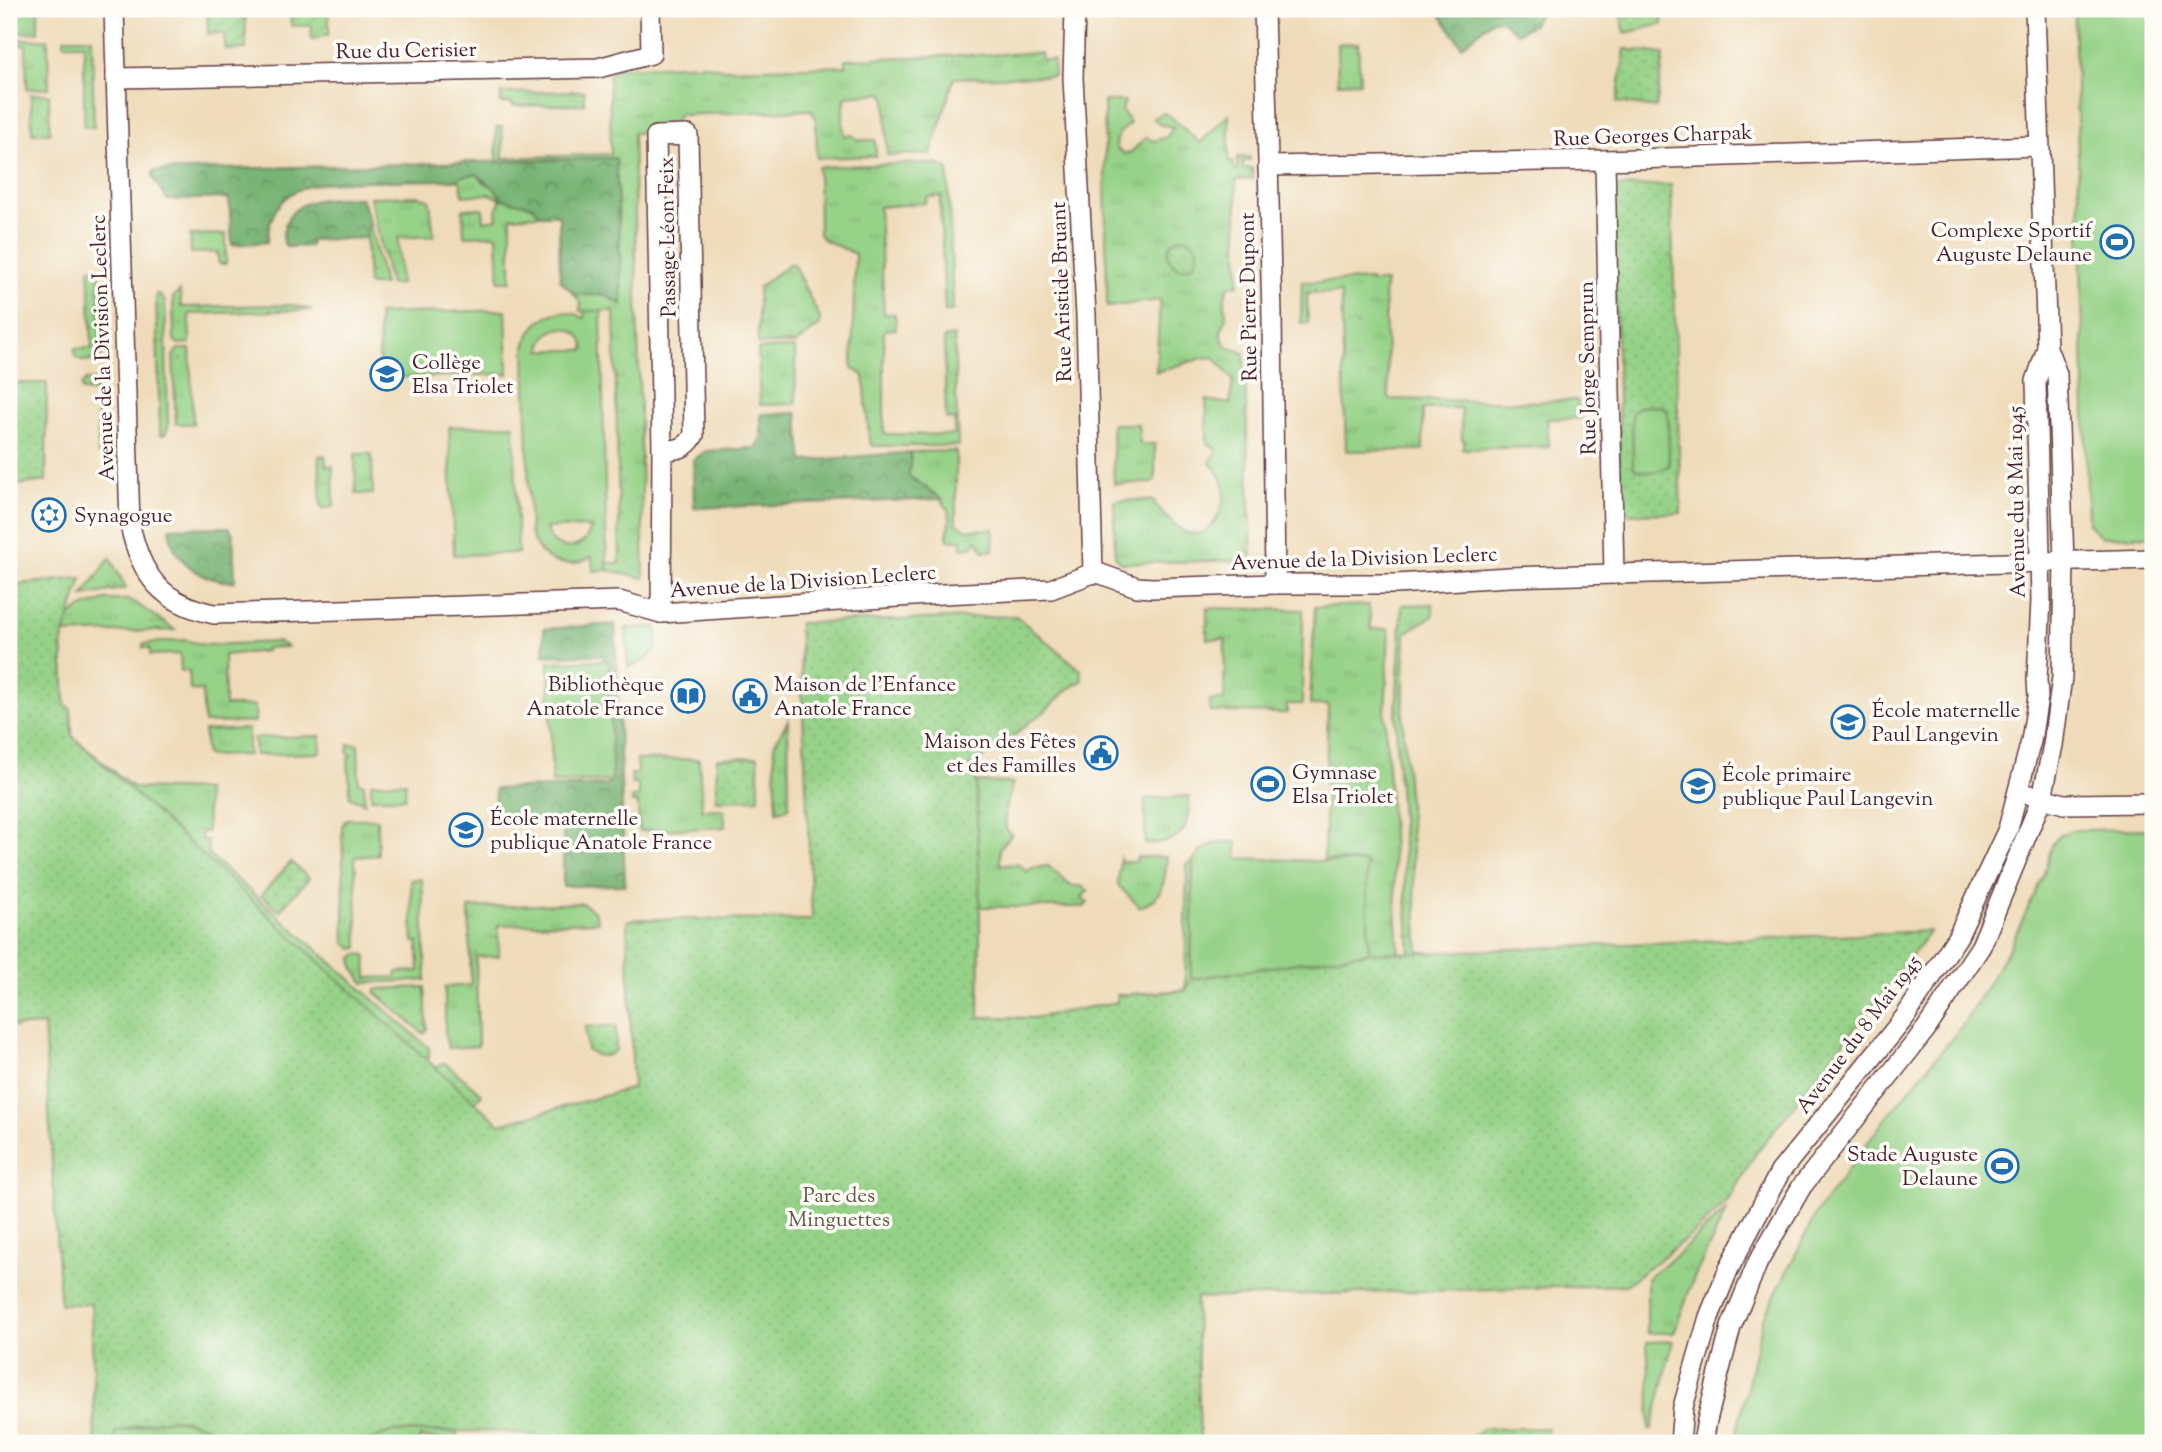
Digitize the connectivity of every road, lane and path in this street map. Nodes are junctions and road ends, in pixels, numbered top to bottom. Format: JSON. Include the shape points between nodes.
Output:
{"nodes":[{"id":1,"x":114,"y":9,"type":"edge"},
{"id":2,"x":650,"y":9,"type":"edge"},
{"id":3,"x":1074,"y":9,"type":"edge"},
{"id":4,"x":1264,"y":9,"type":"edge"},
{"id":5,"x":2035,"y":9,"type":"edge"},
{"id":6,"x":116,"y":78,"type":"junction"},
{"id":7,"x":2039,"y":146,"type":"junction"},
{"id":8,"x":1605,"y":160,"type":"junction"},
{"id":9,"x":1268,"y":166,"type":"junction"},
{"id":10,"x":2047,"y":348,"type":"junction"},
{"id":11,"x":662,"y":450,"type":"junction"},
{"id":12,"x":2153,"y":559,"type":"edge"},
{"id":13,"x":2064,"y":561,"type":"junction"},
{"id":14,"x":2039,"y":562,"type":"junction"},
{"id":15,"x":1093,"y":573,"type":"junction"},
{"id":16,"x":1614,"y":574,"type":"junction"},
{"id":17,"x":1275,"y":584,"type":"junction"},
{"id":18,"x":661,"y":613,"type":"junction"},
{"id":19,"x":2020,"y":792,"type":"junction"},
{"id":20,"x":2042,"y":798,"type":"junction"},
{"id":21,"x":2153,"y":803,"type":"edge"},
{"id":22,"x":1680,"y":1443,"type":"edge"},
{"id":23,"x":1703,"y":1443,"type":"edge"}],
"edges":[{"from":1,"to":6,"type":"street","name":"Avenue de la Division Leclerc"},
{"from":2,"to":6,"type":"street","name":"Rue du Cerisier","via":[[651,54],[598,68]]},
{"from":3,"to":15,"type":"street","name":"Rue Aristide Bruant"},
{"from":4,"to":9,"type":"street","name":"Rue Pierre Dupont"},
{"from":5,"to":7,"type":"street","name":"Avenue du 8 Mai 1945"},
{"from":6,"to":18,"type":"street","name":"Avenue de la Division Leclerc","via":[[130,525],[143,567],[163,591],[184,605],[214,614],[619,601]]},
{"from":7,"to":8,"type":"street","name":"Rue Georges Charpak"},
{"from":7,"to":10,"type":"street","name":"Avenue du 8 Mai 1945"},
{"from":8,"to":9,"type":"street","name":"Rue Georges Charpak"},
{"from":8,"to":16,"type":"street","name":"Rue Jorge Semprun"},
{"from":9,"to":17,"type":"street","name":"Rue Pierre Dupont"},
{"from":10,"to":13,"type":"street","name":"Avenue du 8 Mai 1945","via":[[2057,374]]},
{"from":10,"to":14,"type":"street","name":"Avenue du 8 Mai 1945","via":[[2036,381]]},
{"from":11,"to":11,"type":"street","name":"Passage Léon Feix","via":[[656,136],[688,135],[694,435],[678,450]]},
{"from":11,"to":18,"type":"street","name":"Passage Léon Feix"},
{"from":12,"to":13,"type":"street","name":"Avenue de la Division Leclerc"},
{"from":13,"to":14,"type":"street","name":"Avenue de la Division Leclerc"},
{"from":13,"to":20,"type":"street","name":"Avenue du 8 Mai 1945","via":[[2062,677]]},
{"from":14,"to":16,"type":"street","name":"Avenue de la Division Leclerc"},
{"from":14,"to":19,"type":"street","name":"Avenue du 8 Mai 1945","via":[[2038,697]]},
{"from":15,"to":17,"type":"street","name":"Avenue de la Division Leclerc","via":[[1137,587]]},
{"from":15,"to":18,"type":"street","name":"Avenue de la Division Leclerc","via":[[1051,589]]},
{"from":16,"to":17,"type":"street","name":"Avenue de la Division Leclerc","via":[[1396,584]]},
{"from":19,"to":20,"type":"street"},
{"from":19,"to":22,"type":"street","name":"Avenue du 8 Mai 1945","via":[[2008,829],[1958,936],[1905,1017],[1780,1172],[1729,1268],[1690,1382]]},
{"from":20,"to":21,"type":"street","via":[[2064,804]]},
{"from":20,"to":23,"type":"street","name":"Avenue du 8 Mai 1945","via":[[1981,946],[1926,1029],[1802,1186],[1758,1262],[1731,1327]]}]}
